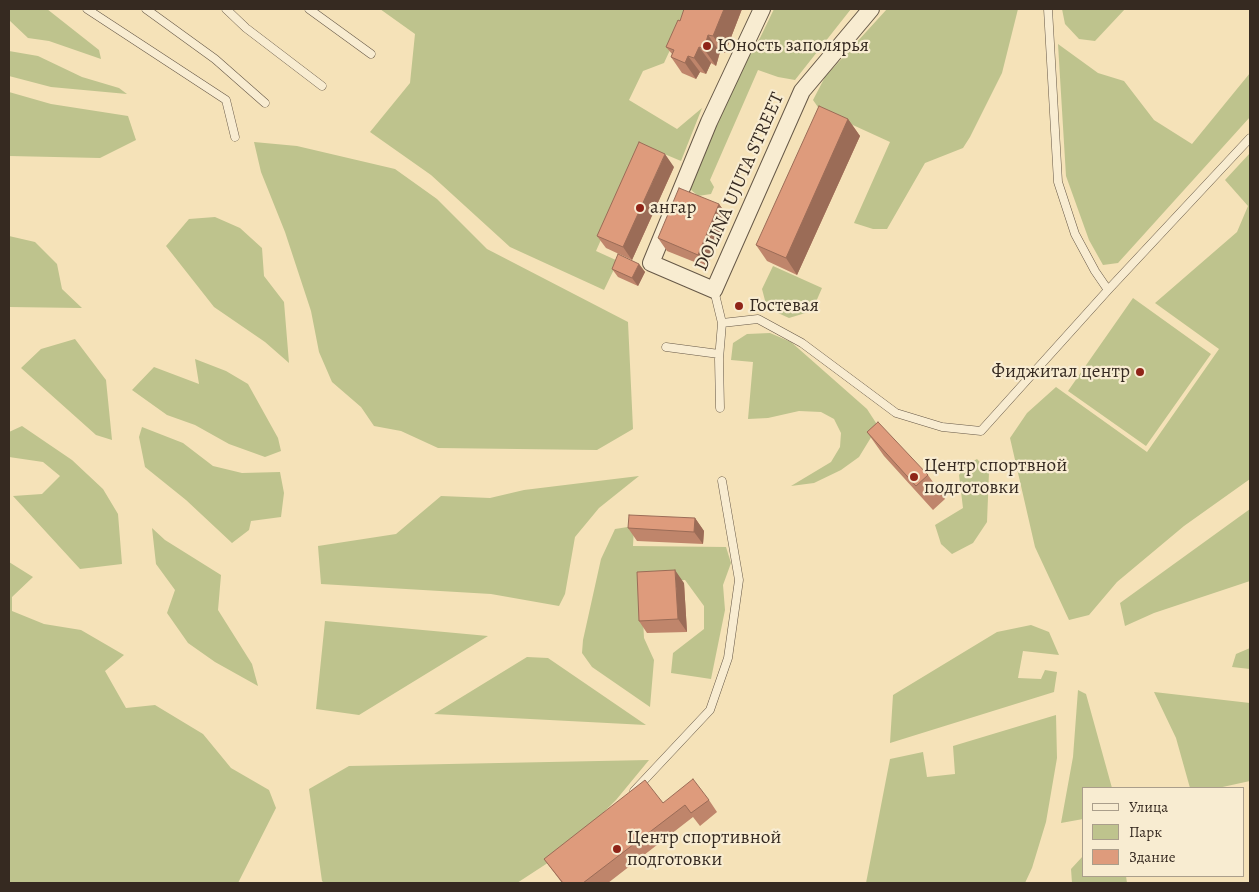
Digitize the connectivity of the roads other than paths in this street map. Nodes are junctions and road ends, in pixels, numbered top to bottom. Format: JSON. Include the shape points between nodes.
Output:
{"nodes":[{"id":1,"x":87,"y":9,"type":"edge"},
{"id":2,"x":146,"y":9,"type":"edge"},
{"id":3,"x":226,"y":9,"type":"edge"},
{"id":4,"x":309,"y":9,"type":"edge"},
{"id":5,"x":762,"y":9,"type":"edge"},
{"id":6,"x":871,"y":9,"type":"edge"},
{"id":7,"x":1048,"y":9,"type":"edge"},
{"id":8,"x":371,"y":54,"type":"dead end"},
{"id":9,"x":322,"y":86,"type":"dead end"},
{"id":10,"x":265,"y":104,"type":"dead end"},
{"id":11,"x":235,"y":137,"type":"dead end"},
{"id":12,"x":1250,"y":138,"type":"edge"},
{"id":13,"x":714,"y":290,"type":"junction"},
{"id":14,"x":1108,"y":290,"type":"junction"},
{"id":15,"x":722,"y":323,"type":"junction"},
{"id":16,"x":666,"y":348,"type":"dead end"},
{"id":17,"x":719,"y":354,"type":"junction"},
{"id":18,"x":720,"y":408,"type":"dead end"},
{"id":19,"x":722,"y":481,"type":"dead end"},
{"id":20,"x":629,"y":795,"type":"edge"}],
"edges":[{"from":1,"to":11,"type":"lane","via":[[226,100]]},
{"from":2,"to":10,"type":"lane","via":[[215,58]]},
{"from":3,"to":9,"type":"lane"},
{"from":4,"to":8,"type":"lane"},
{"from":5,"to":13,"type":"street","name":"DOLINA UJUTA STREET","via":[[709,122],[651,263]]},
{"from":6,"to":13,"type":"street","name":"DOLINA UJUTA STREET","via":[[802,91]]},
{"from":7,"to":14,"type":"lane","via":[[1058,182],[1075,234]]},
{"from":12,"to":14,"type":"lane"},
{"from":13,"to":15,"type":"lane"},
{"from":14,"to":15,"type":"lane","via":[[981,432],[942,427],[896,413],[802,343],[758,319]]},
{"from":15,"to":17,"type":"lane"},
{"from":16,"to":17,"type":"lane"},
{"from":17,"to":18,"type":"lane"},
{"from":19,"to":20,"type":"lane","via":[[739,580],[728,658],[710,710]]}]}
